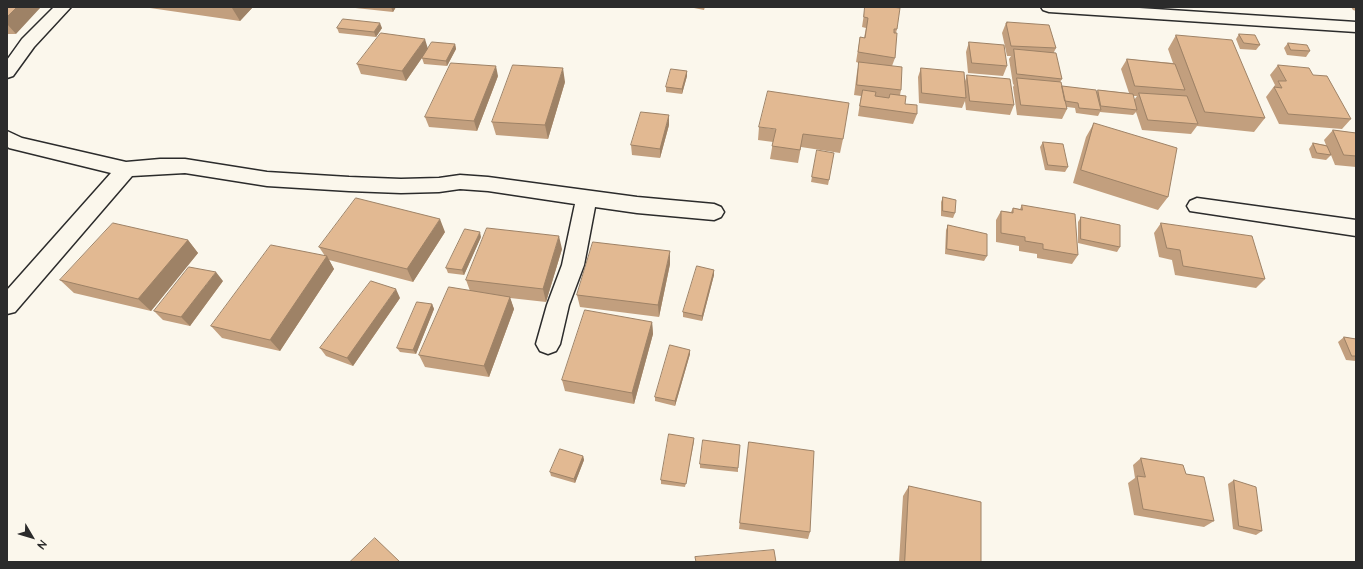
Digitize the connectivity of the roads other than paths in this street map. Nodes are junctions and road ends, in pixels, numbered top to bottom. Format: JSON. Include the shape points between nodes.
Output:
{"nodes":[{"id":1,"x":63,"y":7,"type":"edge"},
{"id":2,"x":1049,"y":7,"type":"edge"},
{"id":3,"x":1356,"y":27,"type":"edge"},
{"id":4,"x":7,"y":72,"type":"edge"},
{"id":5,"x":7,"y":138,"type":"edge"},
{"id":6,"x":126,"y":169,"type":"junction"},
{"id":7,"x":588,"y":198,"type":"junction"},
{"id":8,"x":1197,"y":206,"type":"dead end"},
{"id":9,"x":714,"y":212,"type":"dead end"},
{"id":10,"x":1356,"y":228,"type":"edge"},
{"id":11,"x":7,"y":305,"type":"edge"},
{"id":12,"x":548,"y":344,"type":"dead end"}],
"edges":[{"from":1,"to":4,"type":"street","via":[[28,43]]},
{"from":2,"to":3,"type":"street"},
{"from":5,"to":6,"type":"street","via":[[16,143]]},
{"from":6,"to":7,"type":"street","via":[[185,166],[267,179],[348,184],[424,185],[460,182]]},
{"from":6,"to":11,"type":"street"},
{"from":7,"to":9,"type":"street"},
{"from":7,"to":12,"type":"street","via":[[573,265],[558,305]]},
{"from":8,"to":10,"type":"street"}]}
